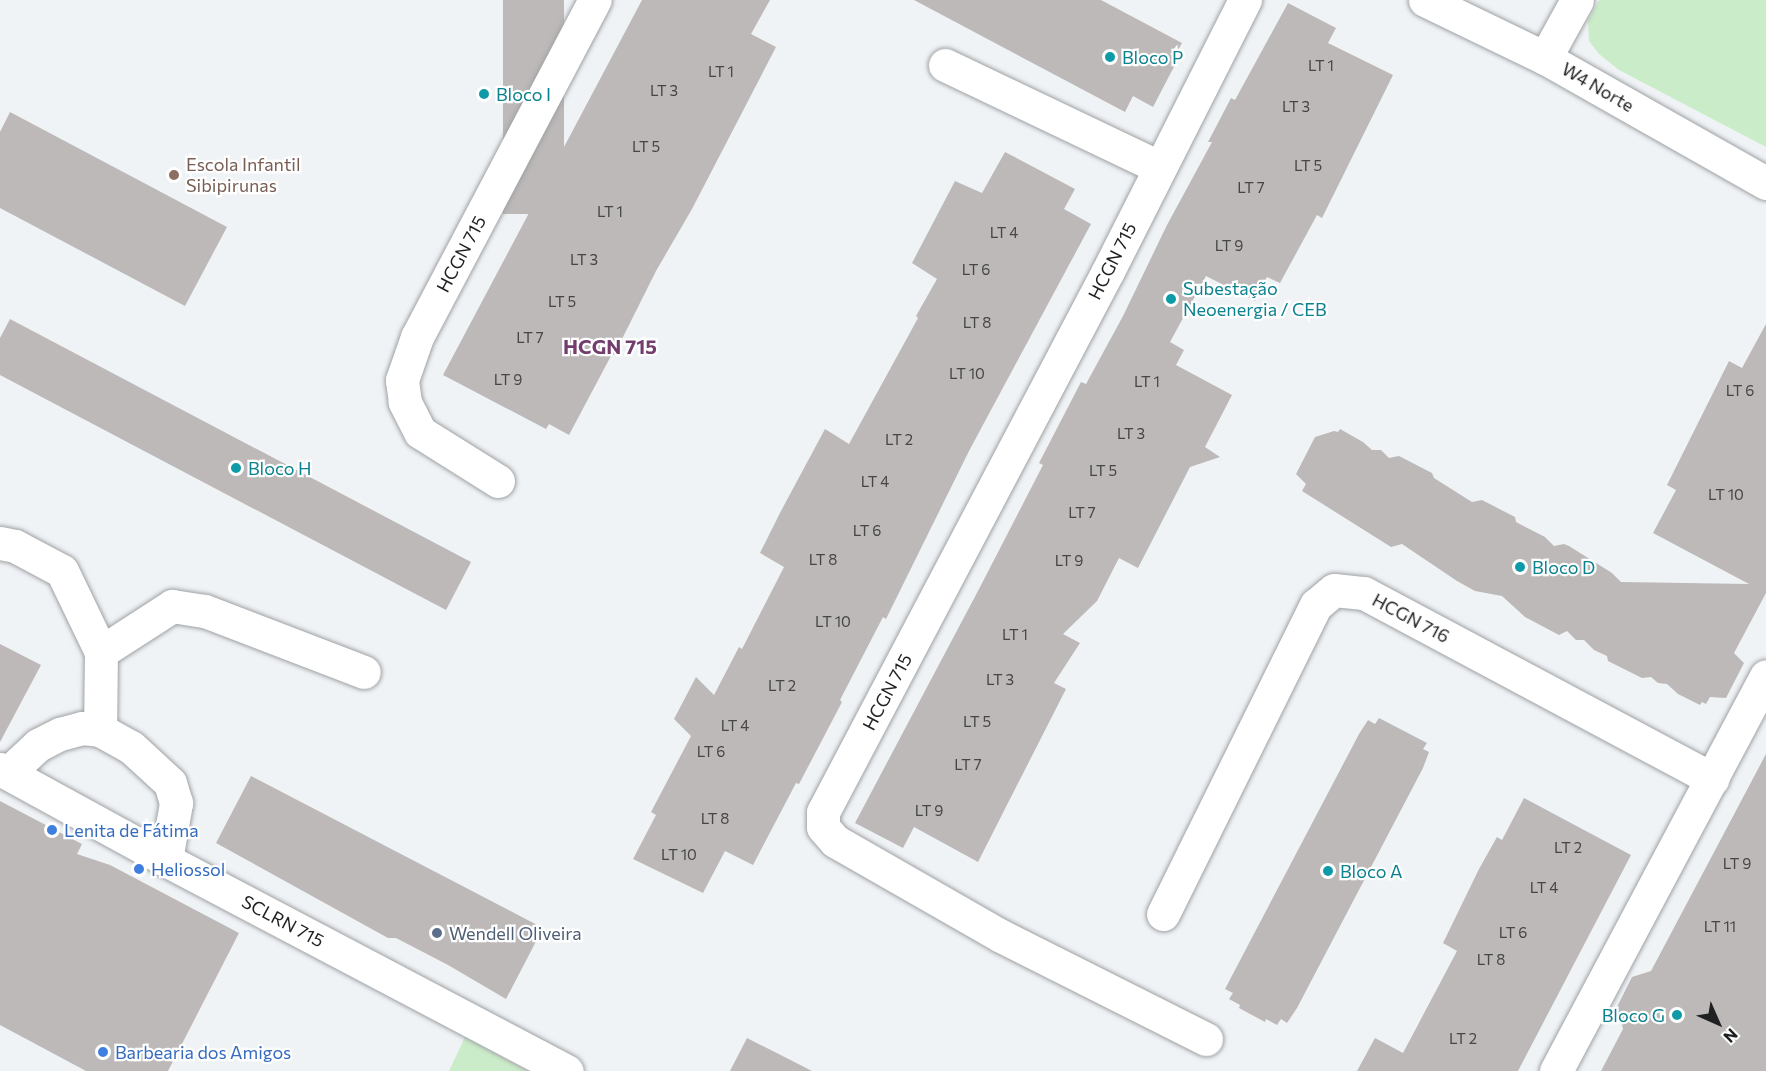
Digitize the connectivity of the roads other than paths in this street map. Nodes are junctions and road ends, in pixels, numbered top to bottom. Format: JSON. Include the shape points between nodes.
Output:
{"nodes":[{"id":1,"x":595,"y":0,"type":"edge"},
{"id":2,"x":1245,"y":0,"type":"edge"},
{"id":3,"x":1425,"y":0,"type":"edge"},
{"id":4,"x":1576,"y":0,"type":"edge"},
{"id":5,"x":1545,"y":58,"type":"junction"},
{"id":6,"x":945,"y":65,"type":"dead end"},
{"id":7,"x":1158,"y":167,"type":"junction"},
{"id":8,"x":1766,"y":183,"type":"edge"},
{"id":9,"x":498,"y":481,"type":"dead end"},
{"id":10,"x":0,"y":543,"type":"edge"},
{"id":11,"x":101,"y":652,"type":"junction"},
{"id":12,"x":364,"y":672,"type":"dead end"},
{"id":13,"x":1766,"y":676,"type":"edge"},
{"id":14,"x":100,"y":730,"type":"junction"},
{"id":15,"x":4,"y":771,"type":"edge"},
{"id":16,"x":1713,"y":779,"type":"junction"},
{"id":17,"x":166,"y":860,"type":"junction"},
{"id":18,"x":1163,"y":914,"type":"dead end"},
{"id":19,"x":1206,"y":1039,"type":"dead end"},
{"id":20,"x":567,"y":1071,"type":"edge"},
{"id":21,"x":1557,"y":1071,"type":"edge"}],
"edges":[{"from":1,"to":9,"type":"street","name":"HCGN 715","via":[[417,337],[402,380],[405,402],[420,432]]},
{"from":2,"to":7,"type":"street","name":"HCGN 715"},
{"from":3,"to":5,"type":"street","name":"W4 Norte"},
{"from":4,"to":5,"type":"street"},
{"from":5,"to":8,"type":"street","name":"W4 Norte"},
{"from":6,"to":7,"type":"street"},
{"from":7,"to":19,"type":"street","name":"HCGN 715","via":[[1108,271],[823,812],[823,827],[835,841],[1001,936]]},
{"from":10,"to":11,"type":"street","via":[[15,546],[62,570]]},
{"from":11,"to":12,"type":"street","via":[[172,606],[205,611]]},
{"from":11,"to":14,"type":"street"},
{"from":13,"to":16,"type":"street"},
{"from":14,"to":15,"type":"street","via":[[82,728],[60,734]]},
{"from":14,"to":17,"type":"street","via":[[131,747],[170,783],[176,803]]},
{"from":15,"to":17,"type":"street","name":"SCLRN 715"},
{"from":16,"to":18,"type":"street","name":"HCGN 716","via":[[1364,593],[1334,590],[1316,605]]},
{"from":16,"to":21,"type":"street"},
{"from":17,"to":20,"type":"street","name":"SCLRN 715"}]}
